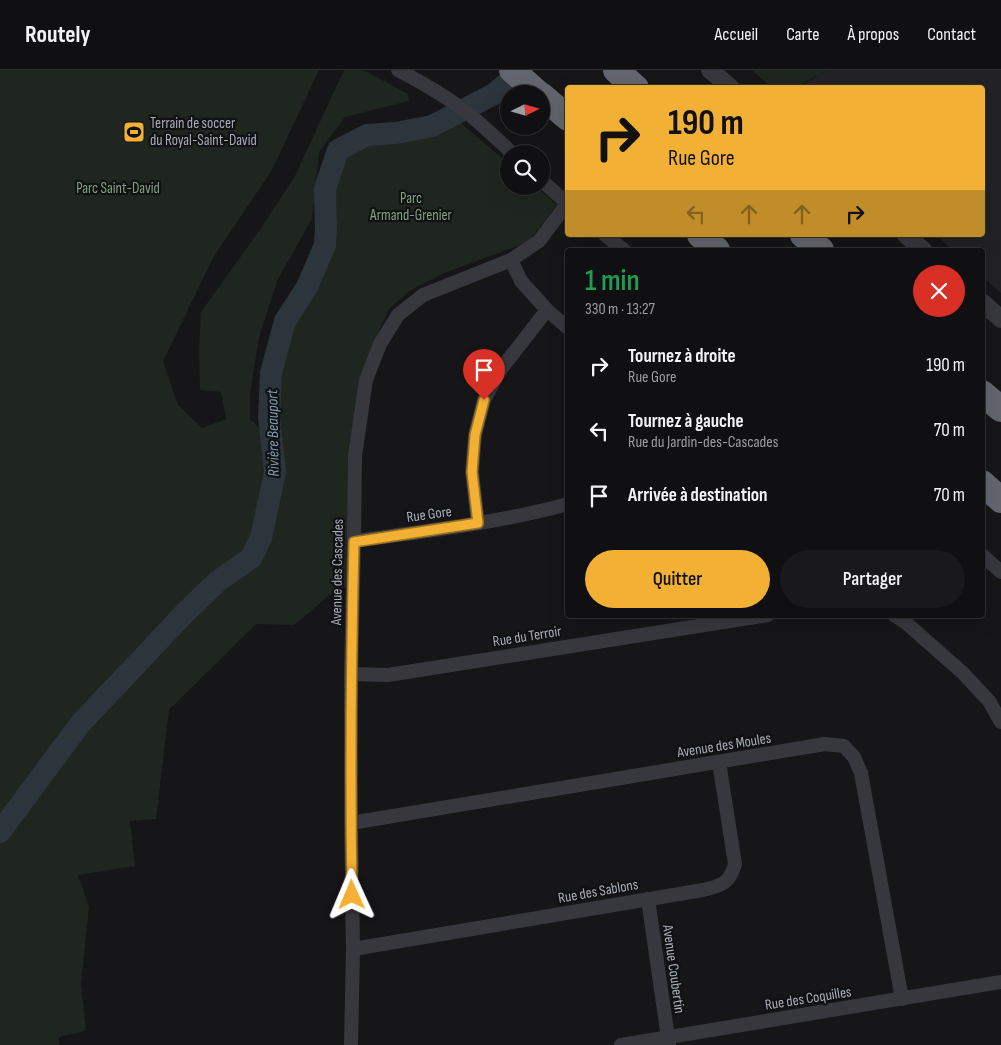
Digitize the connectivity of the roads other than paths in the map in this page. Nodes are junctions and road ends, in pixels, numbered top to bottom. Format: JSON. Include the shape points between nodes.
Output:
{"nodes":[{"id":1,"x":398,"y":70,"type":"edge"},
{"id":2,"x":512,"y":70,"type":"edge"},
{"id":3,"x":616,"y":70,"type":"edge"},
{"id":4,"x":710,"y":70,"type":"edge"},
{"id":5,"x":529,"y":85,"type":"edge"},
{"id":6,"x":633,"y":85,"type":"edge"},
{"id":7,"x":728,"y":85,"type":"edge"},
{"id":8,"x":550,"y":103,"type":"edge"},
{"id":9,"x":565,"y":116,"type":"edge"},
{"id":10,"x":503,"y":145,"type":"edge"},
{"id":11,"x":550,"y":188,"type":"edge"},
{"id":12,"x":565,"y":202,"type":"edge"},
{"id":13,"x":565,"y":207,"type":"edge"},
{"id":14,"x":608,"y":237,"type":"edge"},
{"id":15,"x":702,"y":237,"type":"edge"},
{"id":16,"x":806,"y":237,"type":"edge"},
{"id":17,"x":908,"y":237,"type":"edge"},
{"id":18,"x":621,"y":248,"type":"edge"},
{"id":19,"x":716,"y":248,"type":"edge"},
{"id":20,"x":818,"y":248,"type":"edge"},
{"id":21,"x":921,"y":248,"type":"edge"},
{"id":22,"x":511,"y":260,"type":"junction"},
{"id":23,"x":985,"y":305,"type":"edge"},
{"id":24,"x":547,"y":310,"type":"junction"},
{"id":25,"x":1001,"y":319,"type":"edge"},
{"id":26,"x":565,"y":325,"type":"edge"},
{"id":27,"x":985,"y":395,"type":"edge"},
{"id":28,"x":1001,"y":409,"type":"edge"},
{"id":29,"x":985,"y":487,"type":"edge"},
{"id":30,"x":1001,"y":500,"type":"edge"},
{"id":31,"x":565,"y":505,"type":"edge"},
{"id":32,"x":478,"y":523,"type":"junction"},
{"id":33,"x":354,"y":542,"type":"junction"},
{"id":34,"x":985,"y":558,"type":"edge"},
{"id":35,"x":1001,"y":572,"type":"edge"},
{"id":36,"x":731,"y":618,"type":"edge"},
{"id":37,"x":899,"y":618,"type":"edge"},
{"id":38,"x":350,"y":674,"type":"junction"},
{"id":39,"x":1001,"y":722,"type":"edge"},
{"id":40,"x":719,"y":762,"type":"junction"},
{"id":41,"x":351,"y":823,"type":"junction"},
{"id":42,"x":648,"y":899,"type":"junction"},
{"id":43,"x":353,"y":949,"type":"junction"},
{"id":44,"x":1001,"y":982,"type":"edge"},
{"id":45,"x":902,"y":999,"type":"junction"},
{"id":46,"x":669,"y":1041,"type":"edge"},
{"id":47,"x":351,"y":1045,"type":"edge"},
{"id":48,"x":621,"y":1045,"type":"edge"}],
"edges":[{"from":1,"to":10,"type":"street","via":[[458,105]]},
{"from":2,"to":5,"type":"highway"},
{"from":3,"to":6,"type":"highway"},
{"from":4,"to":7,"type":"street"},
{"from":8,"to":9,"type":"highway"},
{"from":11,"to":12,"type":"street"},
{"from":13,"to":22,"type":"street","name":"Avenue des Cascades","via":[[539,241]]},
{"from":14,"to":18,"type":"street"},
{"from":15,"to":19,"type":"highway"},
{"from":16,"to":20,"type":"highway"},
{"from":17,"to":21,"type":"street"},
{"from":22,"to":24,"type":"street","via":[[522,281]]},
{"from":22,"to":33,"type":"street","name":"Avenue des Cascades","via":[[423,295],[398,315],[380,344],[366,380],[355,456]]},
{"from":23,"to":25,"type":"street"},
{"from":24,"to":26,"type":"street"},
{"from":24,"to":32,"type":"street","via":[[501,369],[484,400],[475,435],[472,472]]},
{"from":27,"to":28,"type":"highway"},
{"from":29,"to":30,"type":"highway"},
{"from":31,"to":32,"type":"street","name":"Rue Gore"},
{"from":32,"to":33,"type":"street","name":"Rue Gore"},
{"from":33,"to":38,"type":"street","name":"Avenue des Cascades"},
{"from":34,"to":35,"type":"street"},
{"from":36,"to":38,"type":"street","name":"Rue du Terroir","via":[[388,675]]},
{"from":37,"to":39,"type":"street","via":[[963,673],[989,701]]},
{"from":38,"to":41,"type":"street","name":"Avenue des Cascades"},
{"from":40,"to":41,"type":"street","name":"Avenue des Moules"},
{"from":40,"to":42,"type":"street","name":"Rue des Sablons","via":[[734,864],[732,874],[726,882],[714,887]]},
{"from":40,"to":45,"type":"street","name":"Avenue des Moules","via":[[825,744],[844,746],[854,757],[861,773]]},
{"from":41,"to":43,"type":"street","name":"Avenue des Cascades"},
{"from":42,"to":43,"type":"street","name":"Rue des Sablons"},
{"from":42,"to":46,"type":"street","name":"Avenue Coubertin"},
{"from":43,"to":47,"type":"street","name":"Avenue des Cascades"},
{"from":44,"to":45,"type":"street","name":"Rue des Coquilles"},
{"from":45,"to":46,"type":"street","name":"Rue des Coquilles"},
{"from":46,"to":48,"type":"street","name":"Rue des Coquilles"}]}
